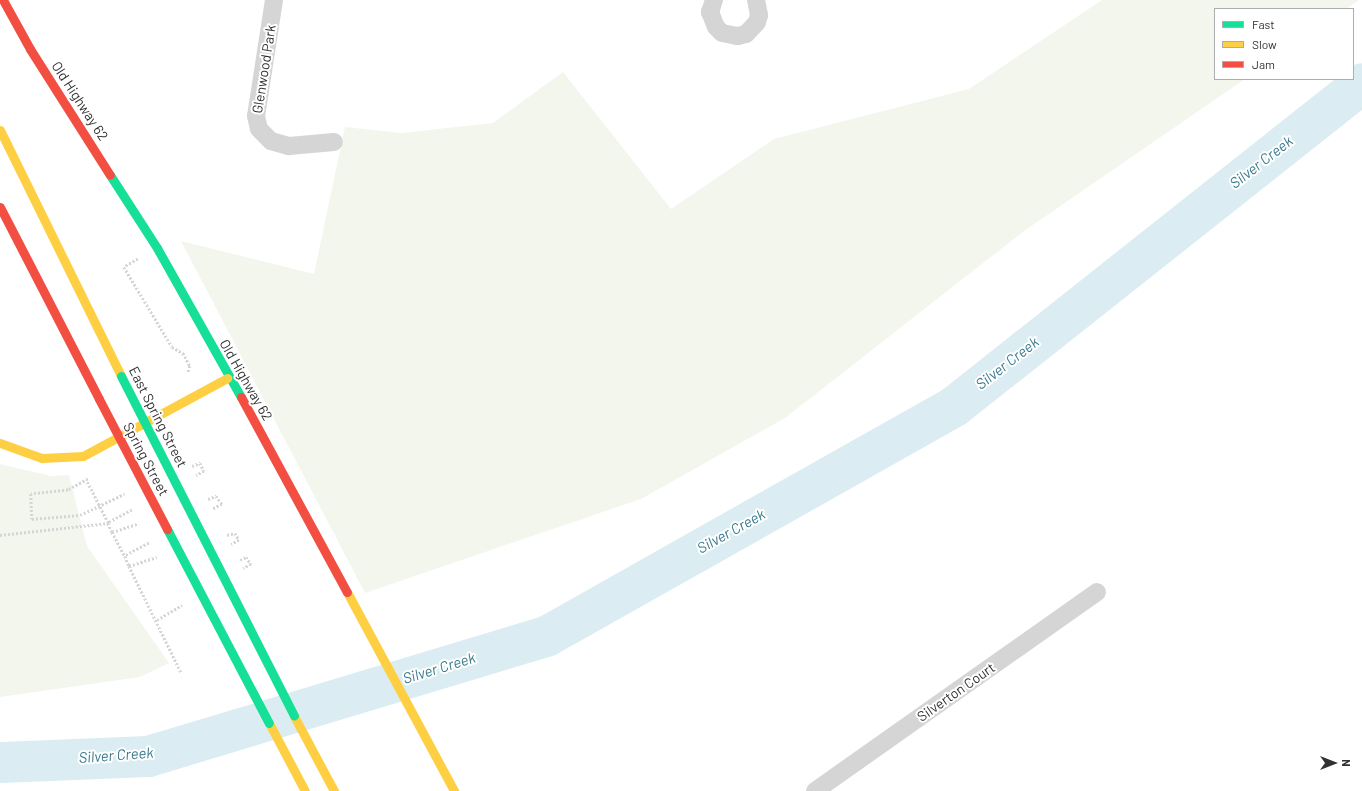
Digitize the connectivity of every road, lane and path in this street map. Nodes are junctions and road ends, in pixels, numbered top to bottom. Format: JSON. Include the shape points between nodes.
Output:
{"nodes":[{"id":1,"x":3,"y":0,"type":"edge"},
{"id":2,"x":274,"y":0,"type":"edge"},
{"id":3,"x":714,"y":0,"type":"edge"},
{"id":4,"x":756,"y":0,"type":"edge"},
{"id":5,"x":0,"y":130,"type":"edge"},
{"id":6,"x":334,"y":142,"type":"dead end"},
{"id":7,"x":0,"y":207,"type":"edge"},
{"id":8,"x":157,"y":248,"type":"junction"},
{"id":9,"x":186,"y":378,"type":"dead end"},
{"id":10,"x":228,"y":378,"type":"junction"},
{"id":11,"x":0,"y":443,"type":"edge"},
{"id":12,"x":86,"y":480,"type":"dead end"},
{"id":13,"x":112,"y":532,"type":"dead end"},
{"id":14,"x":0,"y":535,"type":"edge"},
{"id":15,"x":125,"y":556,"type":"dead end"},
{"id":16,"x":129,"y":566,"type":"dead end"},
{"id":17,"x":1097,"y":592,"type":"dead end"},
{"id":18,"x":182,"y":674,"type":"dead end"},
{"id":19,"x":305,"y":791,"type":"edge"},
{"id":20,"x":334,"y":791,"type":"edge"},
{"id":21,"x":454,"y":791,"type":"edge"},
{"id":22,"x":815,"y":791,"type":"edge"}],
"edges":[{"from":1,"to":8,"type":"main road","name":"Old Highway 62","via":[[30,49]]},
{"from":2,"to":6,"type":"street","name":"Glenwood Park","via":[[256,116],[259,129],[271,140],[290,146]]},
{"from":3,"to":4,"type":"street","via":[[710,12],[716,27],[722,33],[738,36],[746,34],[757,22],[759,15]]},
{"from":5,"to":20,"type":"main road","name":"East Spring Street","bridge":true,"via":[[121,376]]},
{"from":7,"to":19,"type":"main road","name":"Spring Street","bridge":true},
{"from":8,"to":9,"type":"path","via":[[124,267],[172,347],[183,353],[190,366]]},
{"from":8,"to":10,"type":"main road","name":"Old Highway 62"},
{"from":10,"to":11,"type":"main road","via":[[83,456],[42,458]]},
{"from":10,"to":21,"type":"main road","name":"Old Highway 62","via":[[270,450]]},
{"from":12,"to":14,"type":"path","via":[[108,523]]},
{"from":13,"to":15,"type":"path"},
{"from":16,"to":18,"type":"path"},
{"from":17,"to":22,"type":"street","name":"Silverton Court"}]}
